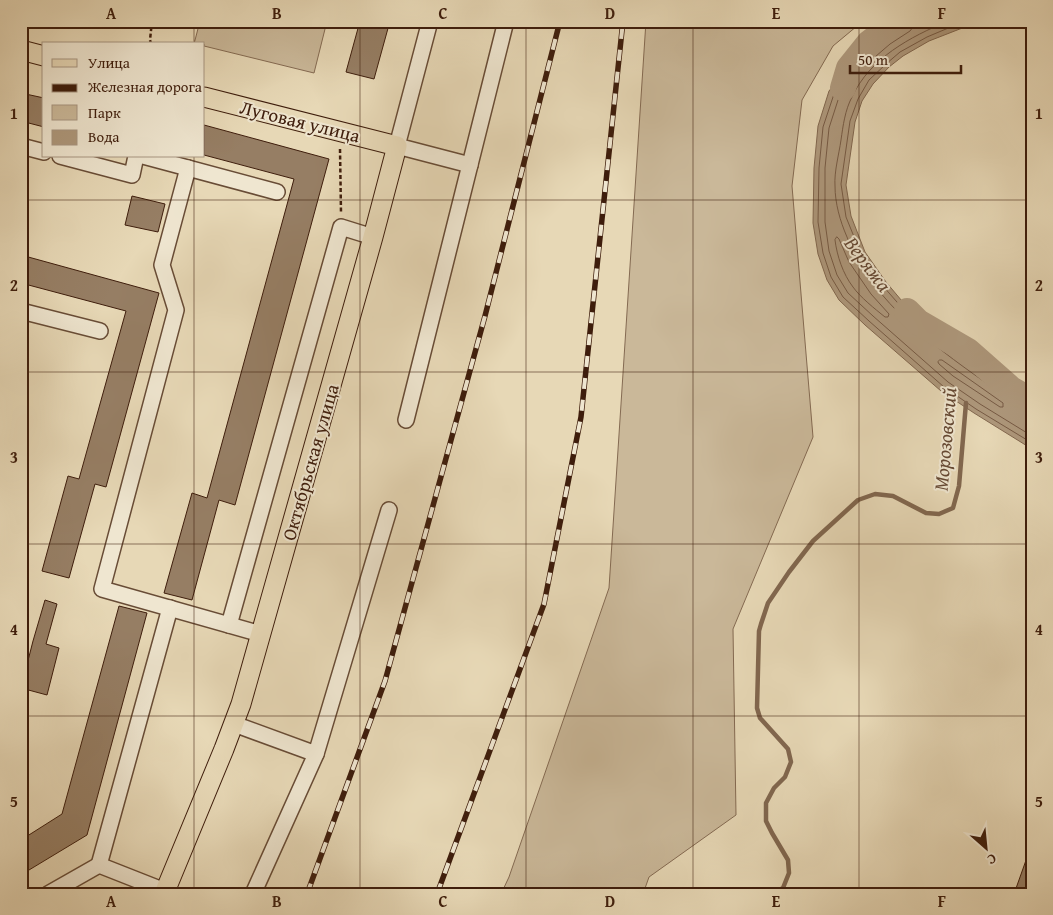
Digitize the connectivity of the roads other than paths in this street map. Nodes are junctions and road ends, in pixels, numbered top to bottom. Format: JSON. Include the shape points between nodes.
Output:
{"nodes":[{"id":1,"x":430,"y":21,"type":"edge"},
{"id":2,"x":506,"y":21,"type":"edge"},
{"id":3,"x":21,"y":50,"type":"edge"},
{"id":4,"x":42,"y":55,"type":"edge"},
{"id":5,"x":205,"y":97,"type":"edge"},
{"id":6,"x":21,"y":146,"type":"edge"},
{"id":7,"x":397,"y":146,"type":"junction"},
{"id":8,"x":42,"y":151,"type":"edge"},
{"id":9,"x":68,"y":158,"type":"edge"},
{"id":10,"x":136,"y":158,"type":"edge"},
{"id":11,"x":150,"y":158,"type":"edge"},
{"id":12,"x":470,"y":165,"type":"junction"},
{"id":13,"x":188,"y":168,"type":"junction"},
{"id":14,"x":277,"y":192,"type":"dead end"},
{"id":15,"x":373,"y":237,"type":"junction"},
{"id":16,"x":21,"y":311,"type":"edge"},
{"id":17,"x":100,"y":331,"type":"dead end"},
{"id":18,"x":406,"y":420,"type":"dead end"},
{"id":19,"x":390,"y":510,"type":"dead end"},
{"id":20,"x":170,"y":608,"type":"junction"},
{"id":21,"x":229,"y":625,"type":"junction"},
{"id":22,"x":261,"y":634,"type":"junction"},
{"id":23,"x":234,"y":724,"type":"junction"},
{"id":24,"x":316,"y":754,"type":"junction"},
{"id":25,"x":99,"y":866,"type":"junction"},
{"id":26,"x":164,"y":893,"type":"edge"},
{"id":27,"x":48,"y":894,"type":"edge"},
{"id":28,"x":253,"y":894,"type":"edge"}],
"edges":[{"from":1,"to":7,"type":"street","name":"Октябрьская улица"},
{"from":2,"to":12,"type":"street"},
{"from":3,"to":4,"type":"main road"},
{"from":5,"to":7,"type":"main road","name":"Луговая улица"},
{"from":6,"to":8,"type":"street"},
{"from":7,"to":12,"type":"street"},
{"from":7,"to":15,"type":"main road","name":"Октябрьская улица"},
{"from":9,"to":10,"type":"street","via":[[132,175]]},
{"from":11,"to":13,"type":"street"},
{"from":12,"to":18,"type":"street"},
{"from":13,"to":14,"type":"street"},
{"from":13,"to":20,"type":"street","via":[[162,265],[176,310],[102,589]]},
{"from":15,"to":21,"type":"street","via":[[341,228]]},
{"from":15,"to":22,"type":"main road","name":"Октябрьская улица"},
{"from":16,"to":17,"type":"street"},
{"from":19,"to":24,"type":"street"},
{"from":20,"to":21,"type":"street"},
{"from":20,"to":25,"type":"street"},
{"from":21,"to":22,"type":"street"},
{"from":22,"to":23,"type":"main road","name":"Октябрьская улица"},
{"from":23,"to":24,"type":"street"},
{"from":23,"to":26,"type":"main road","name":"Октябрьская улица"},
{"from":24,"to":28,"type":"street"},
{"from":25,"to":26,"type":"street"},
{"from":25,"to":27,"type":"street"}]}
